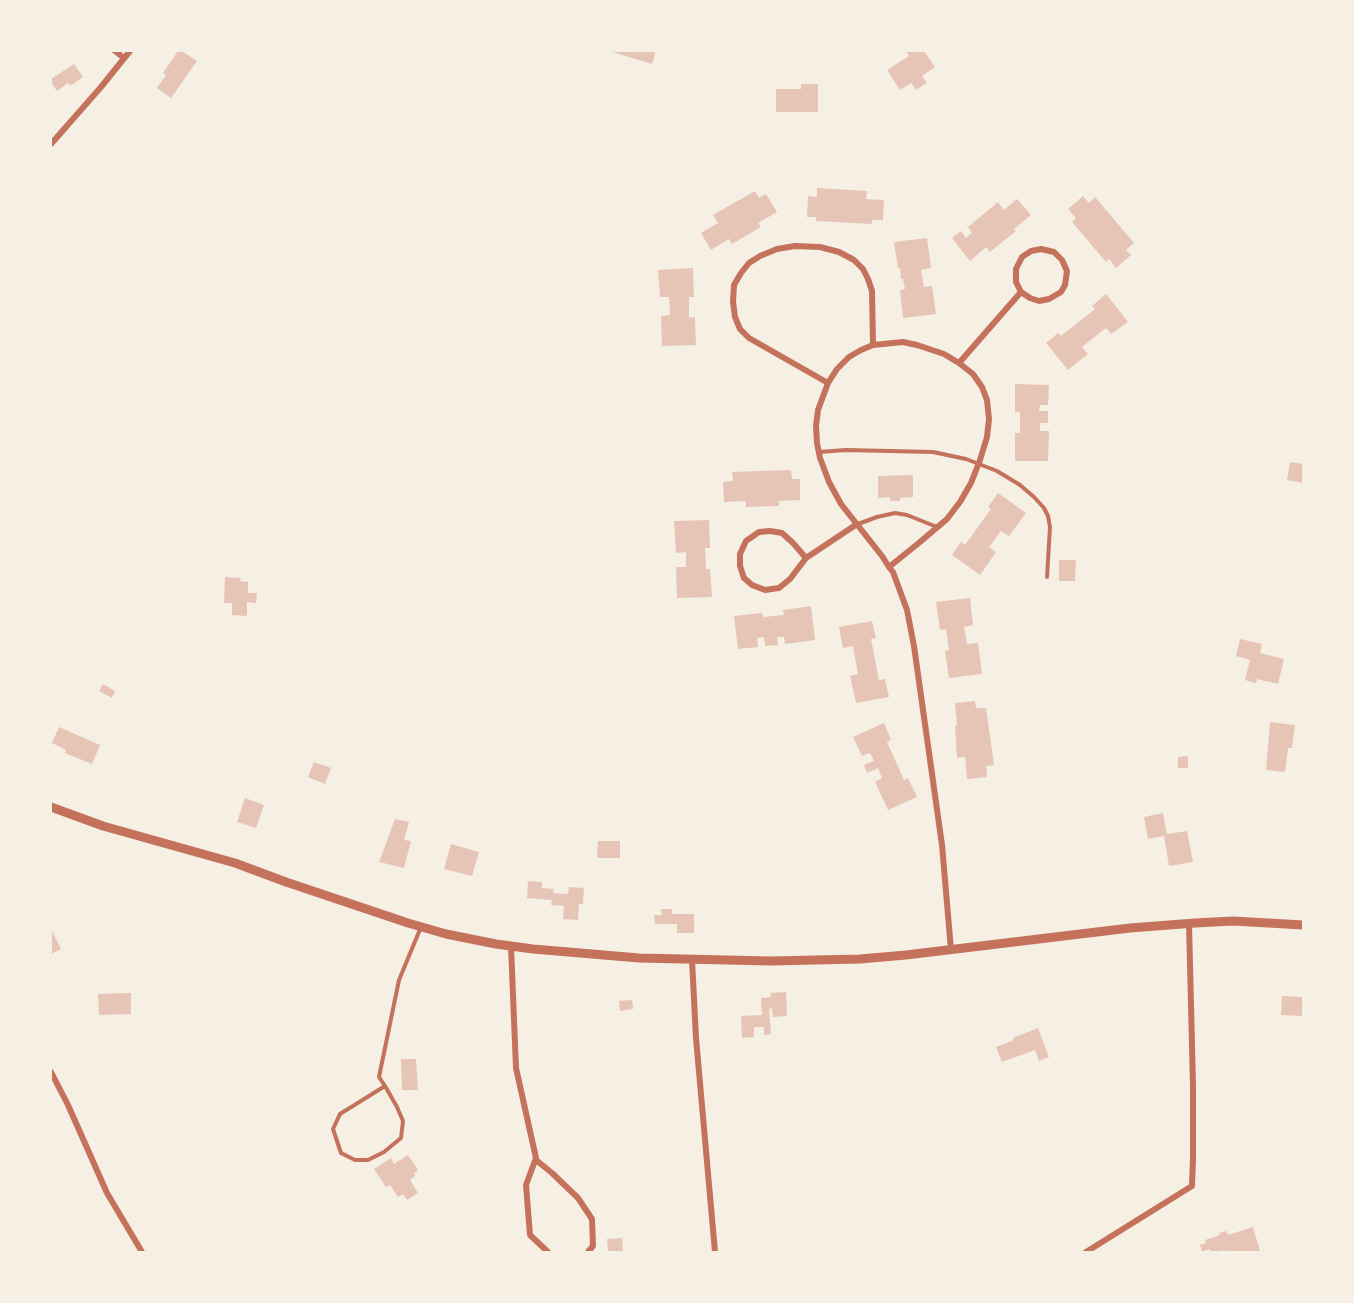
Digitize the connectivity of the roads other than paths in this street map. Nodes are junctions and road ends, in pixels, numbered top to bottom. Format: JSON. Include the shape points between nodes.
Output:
{"nodes":[{"id":1,"x":115,"y":51,"type":"edge"},
{"id":2,"x":130,"y":51,"type":"edge"},
{"id":3,"x":124,"y":58,"type":"junction"},
{"id":4,"x":51,"y":144,"type":"edge"},
{"id":5,"x":1021,"y":292,"type":"junction"},
{"id":6,"x":873,"y":345,"type":"junction"},
{"id":7,"x":959,"y":363,"type":"junction"},
{"id":8,"x":828,"y":383,"type":"junction"},
{"id":9,"x":819,"y":452,"type":"junction"},
{"id":10,"x":979,"y":463,"type":"junction"},
{"id":11,"x":857,"y":524,"type":"junction"},
{"id":12,"x":938,"y":527,"type":"junction"},
{"id":13,"x":806,"y":558,"type":"junction"},
{"id":14,"x":889,"y":567,"type":"junction"},
{"id":15,"x":1047,"y":577,"type":"dead end"},
{"id":16,"x":51,"y":807,"type":"edge"},
{"id":17,"x":1189,"y":924,"type":"junction"},
{"id":18,"x":1303,"y":925,"type":"edge"},
{"id":19,"x":421,"y":927,"type":"junction"},
{"id":20,"x":511,"y":946,"type":"junction"},
{"id":21,"x":951,"y":950,"type":"junction"},
{"id":22,"x":692,"y":960,"type":"junction"},
{"id":23,"x":51,"y":1072,"type":"edge"},
{"id":24,"x":54,"y":1084,"type":"edge"},
{"id":25,"x":385,"y":1086,"type":"junction"},
{"id":26,"x":536,"y":1160,"type":"junction"},
{"id":27,"x":142,"y":1252,"type":"edge"},
{"id":28,"x":548,"y":1252,"type":"edge"},
{"id":29,"x":588,"y":1252,"type":"edge"},
{"id":30,"x":715,"y":1252,"type":"edge"},
{"id":31,"x":1086,"y":1252,"type":"edge"}],
"edges":[{"from":1,"to":3,"type":"street"},
{"from":2,"to":3,"type":"street"},
{"from":3,"to":4,"type":"street"},
{"from":5,"to":5,"type":"street","via":[[1039,301],[1061,292],[1067,271],[1062,260],[1054,252],[1041,249],[1022,257],[1016,269]]},
{"from":5,"to":7,"type":"street"},
{"from":6,"to":7,"type":"street","via":[[903,342],[944,354]]},
{"from":6,"to":8,"type":"street","via":[[849,357]]},
{"from":6,"to":8,"type":"street","via":[[872,291],[854,260],[820,247],[795,246],[777,249],[749,263],[734,285],[735,317],[740,329]]},
{"from":7,"to":10,"type":"street","via":[[973,374],[987,400],[987,437]]},
{"from":8,"to":9,"type":"street","via":[[818,410]]},
{"from":9,"to":10,"type":"lane","via":[[933,452]]},
{"from":9,"to":11,"type":"street","via":[[829,482]]},
{"from":10,"to":12,"type":"street","via":[[960,502]]},
{"from":10,"to":15,"type":"lane","via":[[1020,485],[1044,508],[1050,527]]},
{"from":11,"to":12,"type":"lane","via":[[895,513]]},
{"from":11,"to":13,"type":"street"},
{"from":11,"to":14,"type":"street"},
{"from":12,"to":14,"type":"street"},
{"from":13,"to":13,"type":"street","via":[[782,533],[759,532],[746,541],[740,566],[744,578],[765,590],[779,588]]},
{"from":14,"to":21,"type":"street","via":[[902,593],[914,646],[942,845]]},
{"from":16,"to":19,"type":"street","via":[[103,826],[235,862]]},
{"from":17,"to":18,"type":"street","via":[[1233,921]]},
{"from":17,"to":21,"type":"street"},
{"from":17,"to":31,"type":"street","via":[[1192,1186]]},
{"from":19,"to":20,"type":"street"},
{"from":19,"to":25,"type":"lane","via":[[399,980],[379,1077]]},
{"from":20,"to":22,"type":"street"},
{"from":20,"to":26,"type":"street","via":[[516,1068]]},
{"from":21,"to":22,"type":"street","via":[[860,959]]},
{"from":22,"to":30,"type":"street"},
{"from":23,"to":24,"type":"street"},
{"from":24,"to":27,"type":"street","via":[[68,1105],[107,1193]]},
{"from":25,"to":25,"type":"lane","via":[[403,1121],[401,1138],[368,1160],[355,1160],[341,1153],[333,1129],[340,1114]]},
{"from":26,"to":28,"type":"street","via":[[526,1185],[530,1235]]},
{"from":26,"to":29,"type":"street","via":[[578,1198],[592,1219],[593,1246]]}]}
